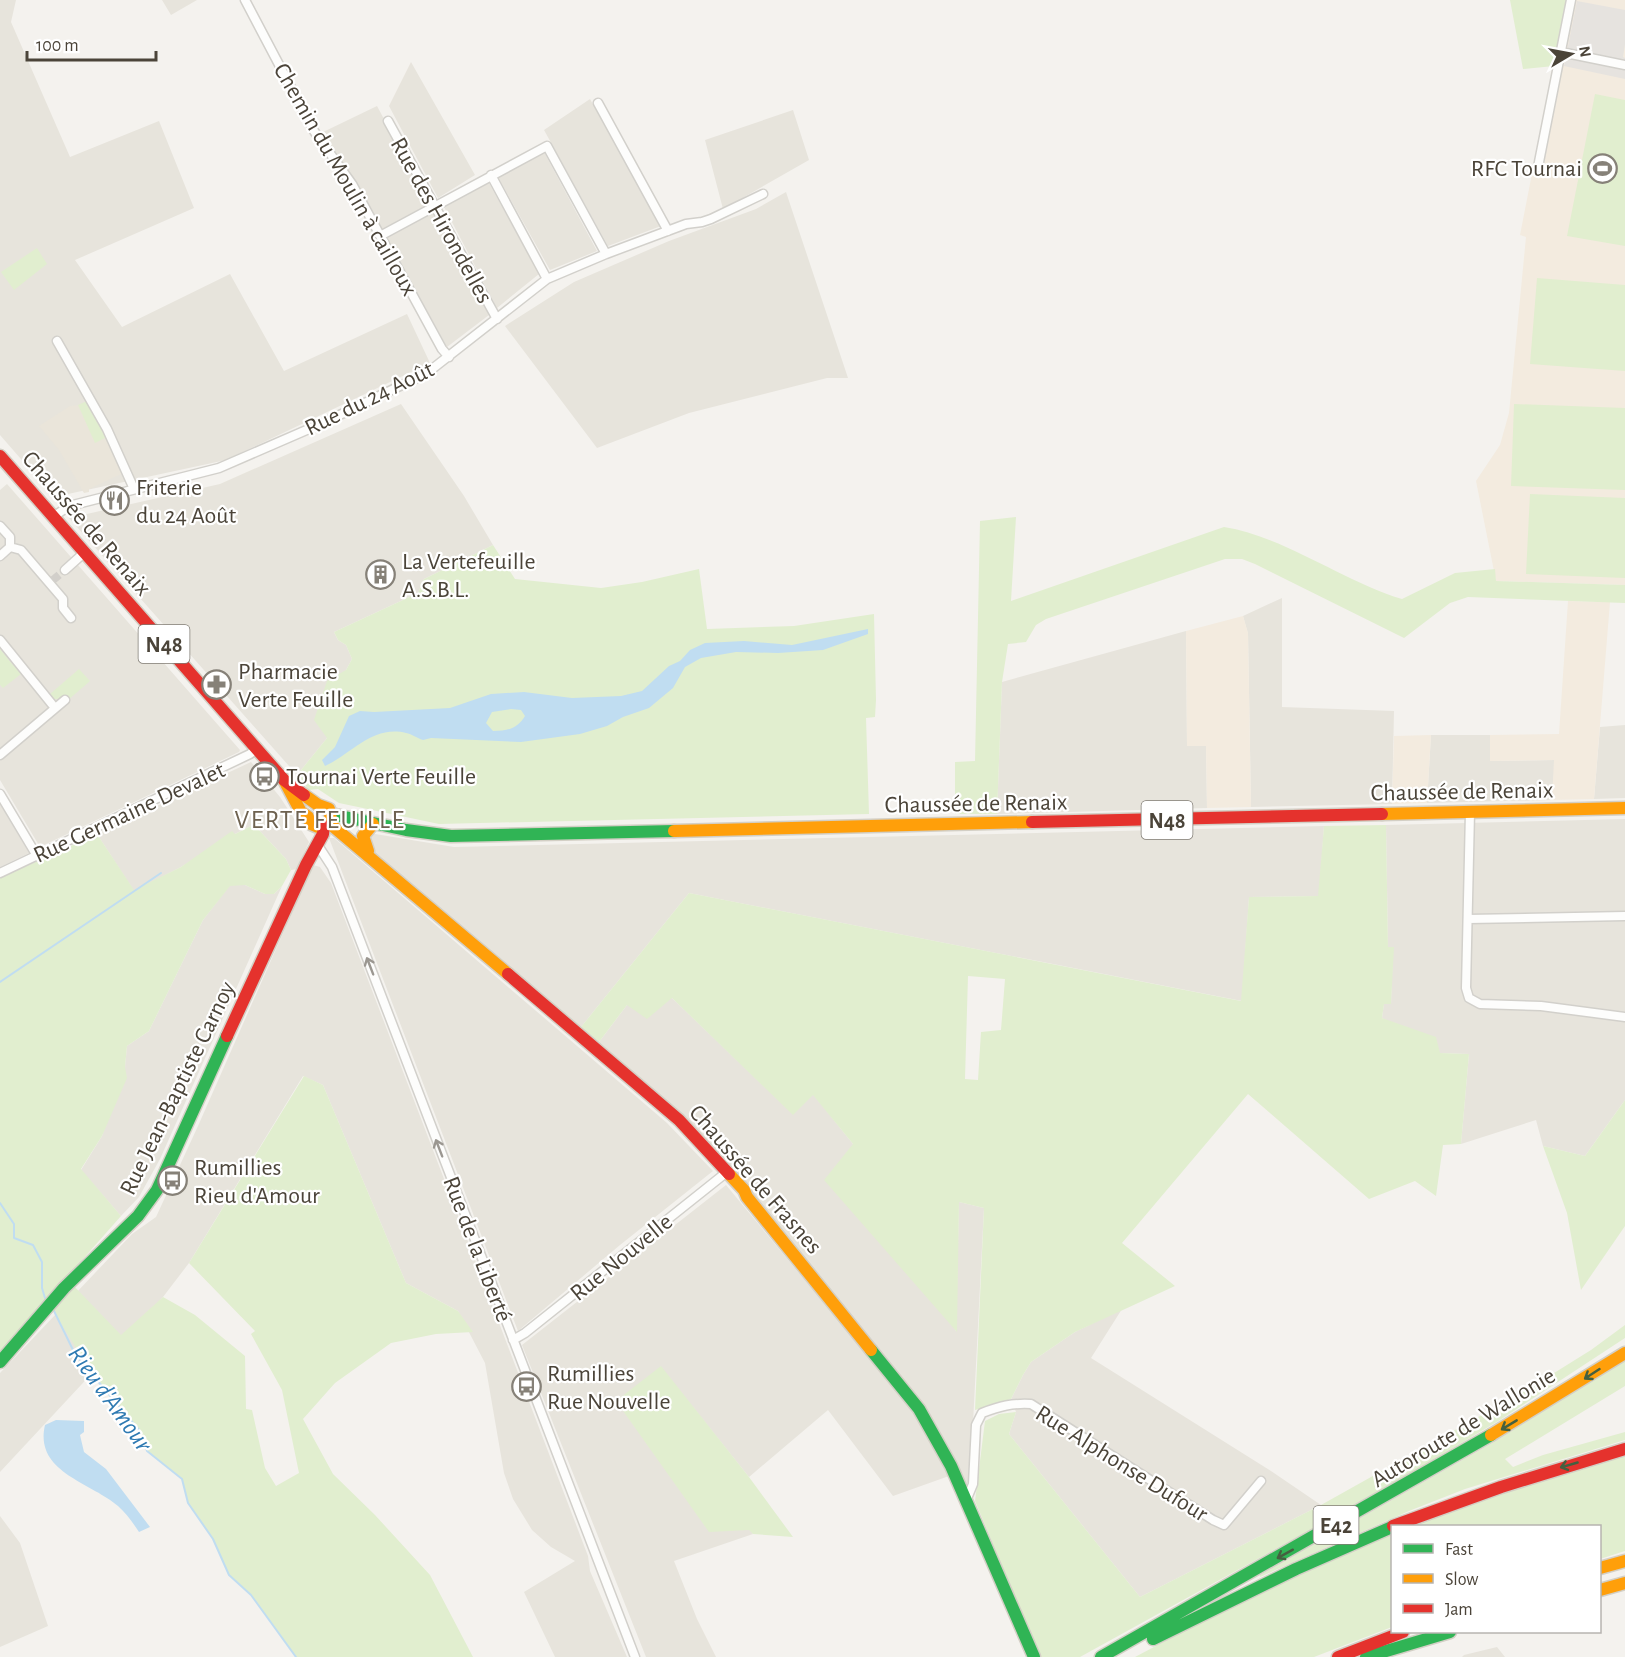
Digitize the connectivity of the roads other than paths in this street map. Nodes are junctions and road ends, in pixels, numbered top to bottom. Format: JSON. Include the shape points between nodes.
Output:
{"nodes":[{"id":1,"x":245,"y":0,"type":"edge"},
{"id":2,"x":1571,"y":0,"type":"edge"},
{"id":3,"x":1561,"y":52,"type":"junction"},
{"id":4,"x":1625,"y":65,"type":"edge"},
{"id":5,"x":598,"y":103,"type":"dead end"},
{"id":6,"x":388,"y":121,"type":"dead end"},
{"id":7,"x":1538,"y":167,"type":"dead end"},
{"id":8,"x":491,"y":175,"type":"junction"},
{"id":9,"x":763,"y":194,"type":"dead end"},
{"id":10,"x":435,"y":206,"type":"junction"},
{"id":11,"x":668,"y":231,"type":"junction"},
{"id":12,"x":380,"y":236,"type":"junction"},
{"id":13,"x":606,"y":254,"type":"junction"},
{"id":14,"x":548,"y":279,"type":"junction"},
{"id":15,"x":496,"y":319,"type":"junction"},
{"id":16,"x":57,"y":341,"type":"dead end"},
{"id":17,"x":449,"y":357,"type":"junction"},
{"id":18,"x":0,"y":456,"type":"edge"},
{"id":19,"x":134,"y":489,"type":"junction"},
{"id":20,"x":53,"y":516,"type":"junction"},
{"id":21,"x":0,"y":526,"type":"edge"},
{"id":22,"x":10,"y":548,"type":"junction"},
{"id":23,"x":85,"y":552,"type":"junction"},
{"id":24,"x":0,"y":556,"type":"edge"},
{"id":25,"x":65,"y":570,"type":"tunnel mouth"},
{"id":26,"x":71,"y":618,"type":"dead end"},
{"id":27,"x":0,"y":640,"type":"edge"},
{"id":28,"x":65,"y":700,"type":"dead end"},
{"id":29,"x":55,"y":708,"type":"junction"},
{"id":30,"x":256,"y":749,"type":"junction"},
{"id":31,"x":0,"y":755,"type":"edge"},
{"id":32,"x":284,"y":780,"type":"junction"},
{"id":33,"x":0,"y":794,"type":"edge"},
{"id":34,"x":1625,"y":808,"type":"edge"},
{"id":35,"x":1470,"y":812,"type":"junction"},
{"id":36,"x":321,"y":821,"type":"junction"},
{"id":37,"x":373,"y":824,"type":"junction"},
{"id":38,"x":317,"y":844,"type":"junction"},
{"id":39,"x":36,"y":856,"type":"junction"},
{"id":40,"x":372,"y":858,"type":"junction"},
{"id":41,"x":0,"y":873,"type":"edge"},
{"id":42,"x":1625,"y":916,"type":"edge"},
{"id":43,"x":1468,"y":919,"type":"junction"},
{"id":44,"x":1625,"y":1017,"type":"edge"},
{"id":45,"x":727,"y":1172,"type":"junction"},
{"id":46,"x":513,"y":1340,"type":"junction"},
{"id":47,"x":1625,"y":1353,"type":"edge"},
{"id":48,"x":0,"y":1362,"type":"edge"},
{"id":49,"x":1625,"y":1449,"type":"edge"},
{"id":50,"x":1261,"y":1481,"type":"dead end"},
{"id":51,"x":966,"y":1501,"type":"junction"},
{"id":52,"x":1398,"y":1525,"type":"edge"},
{"id":53,"x":1391,"y":1528,"type":"edge"},
{"id":54,"x":1625,"y":1561,"type":"edge"},
{"id":55,"x":1601,"y":1567,"type":"edge"},
{"id":56,"x":1625,"y":1583,"type":"edge"},
{"id":57,"x":1601,"y":1589,"type":"edge"},
{"id":58,"x":1400,"y":1633,"type":"edge"},
{"id":59,"x":1446,"y":1633,"type":"edge"},
{"id":60,"x":1105,"y":1654,"type":"edge"},
{"id":61,"x":635,"y":1657,"type":"edge"},
{"id":62,"x":1034,"y":1657,"type":"edge"},
{"id":63,"x":1338,"y":1657,"type":"edge"},
{"id":64,"x":1366,"y":1657,"type":"edge"}],
"edges":[{"from":1,"to":12,"type":"street","name":"Chemin du Moulin à cailloux","via":[[314,130],[352,184]]},
{"from":2,"to":3,"type":"street"},
{"from":3,"to":4,"type":"street"},
{"from":3,"to":7,"type":"street"},
{"from":5,"to":11,"type":"street"},
{"from":6,"to":10,"type":"street","name":"Rue des Hirondelles"},
{"from":8,"to":10,"type":"street"},
{"from":8,"to":13,"type":"street","via":[[547,146]]},
{"from":8,"to":14,"type":"street"},
{"from":9,"to":11,"type":"street","name":"Rue du 24 Août","via":[[711,219]]},
{"from":10,"to":12,"type":"street"},
{"from":10,"to":15,"type":"street","name":"Rue des Hirondelles"},
{"from":11,"to":13,"type":"street","name":"Rue du 24 Août"},
{"from":12,"to":17,"type":"street","name":"Chemin du Moulin à cailloux"},
{"from":13,"to":14,"type":"street","name":"Rue du 24 Août"},
{"from":14,"to":15,"type":"street","name":"Rue du 24 Août"},
{"from":15,"to":17,"type":"street","name":"Rue du 24 Août"},
{"from":16,"to":19,"type":"street","via":[[107,429]]},
{"from":17,"to":19,"type":"street","name":"Rue du 24 Août","via":[[404,385],[219,468]]},
{"from":18,"to":20,"type":"main road","name":"Chaussée de Renaix","number":"N48"},
{"from":19,"to":20,"type":"street","name":"Rue du 24 Août","via":[[69,506]]},
{"from":20,"to":23,"type":"main road","name":"Chaussée de Renaix","number":"N48"},
{"from":21,"to":22,"type":"street","via":[[10,537]]},
{"from":22,"to":24,"type":"street"},
{"from":22,"to":26,"type":"street","via":[[21,550],[51,581]]},
{"from":23,"to":25,"type":"street"},
{"from":23,"to":30,"type":"main road","name":"Chaussée de Renaix","number":"N48"},
{"from":27,"to":29,"type":"street"},
{"from":28,"to":29,"type":"street"},
{"from":29,"to":31,"type":"street"},
{"from":30,"to":32,"type":"main road","name":"Chaussée de Renaix","number":"N48"},
{"from":30,"to":39,"type":"street","name":"Rue Germaine Devalet"},
{"from":32,"to":36,"type":"main road","name":"Chaussée de Renaix","number":"N48","via":[[301,812]]},
{"from":32,"to":36,"type":"main road","name":"Chaussée de Renaix","number":"N48","via":[[326,807]]},
{"from":33,"to":39,"type":"street"},
{"from":34,"to":35,"type":"main road","name":"Chaussée de Renaix","number":"N48"},
{"from":35,"to":37,"type":"main road","name":"Chaussée de Renaix","number":"N48","via":[[462,836]]},
{"from":35,"to":43,"type":"street"},
{"from":36,"to":37,"type":"main road","name":"Chaussée de Renaix","number":"N48","via":[[347,816]]},
{"from":36,"to":38,"type":"main road"},
{"from":36,"to":40,"type":"main road","name":"Chaussée de Frasnes"},
{"from":37,"to":40,"type":"main road","via":[[362,840]]},
{"from":46,"to":38,"type":"street","name":"Rue de la Liberté","one_way":true,"via":[[333,870]]},
{"from":38,"to":48,"type":"main road","name":"Rue Jean-Baptiste Carnoy","via":[[157,1190],[138,1216],[64,1288]]},
{"from":39,"to":41,"type":"street","name":"Rue Germaine Devalet"},
{"from":40,"to":45,"type":"main road","name":"Chaussée de Frasnes","via":[[679,1120]]},
{"from":42,"to":43,"type":"street"},
{"from":43,"to":44,"type":"street","via":[[1469,998],[1480,1004],[1541,1006]]},
{"from":45,"to":46,"type":"street","name":"Rue Nouvelle"},
{"from":45,"to":51,"type":"main road","name":"Chaussée de Frasnes","via":[[917,1406]]},
{"from":46,"to":61,"type":"street","name":"Rue de la Liberté"},
{"from":47,"to":60,"type":"main road","name":"Autoroute de Wallonie","number":"E42","one_way":true,"via":[[1470,1448]]},
{"from":49,"to":52,"type":"main road","one_way":true,"via":[[1501,1487]]},
{"from":50,"to":51,"type":"street","name":"Rue Alphonse Dufour","via":[[1224,1525],[1031,1404],[1015,1403],[982,1413],[976,1425],[973,1484]]},
{"from":51,"to":62,"type":"main road","name":"Chaussée de Frasnes"},
{"from":53,"to":60,"type":"main road","via":[[1154,1638]]},
{"from":54,"to":55,"type":"main road"},
{"from":56,"to":57,"type":"main road"},
{"from":58,"to":63,"type":"main road"},
{"from":59,"to":64,"type":"main road"}]}
